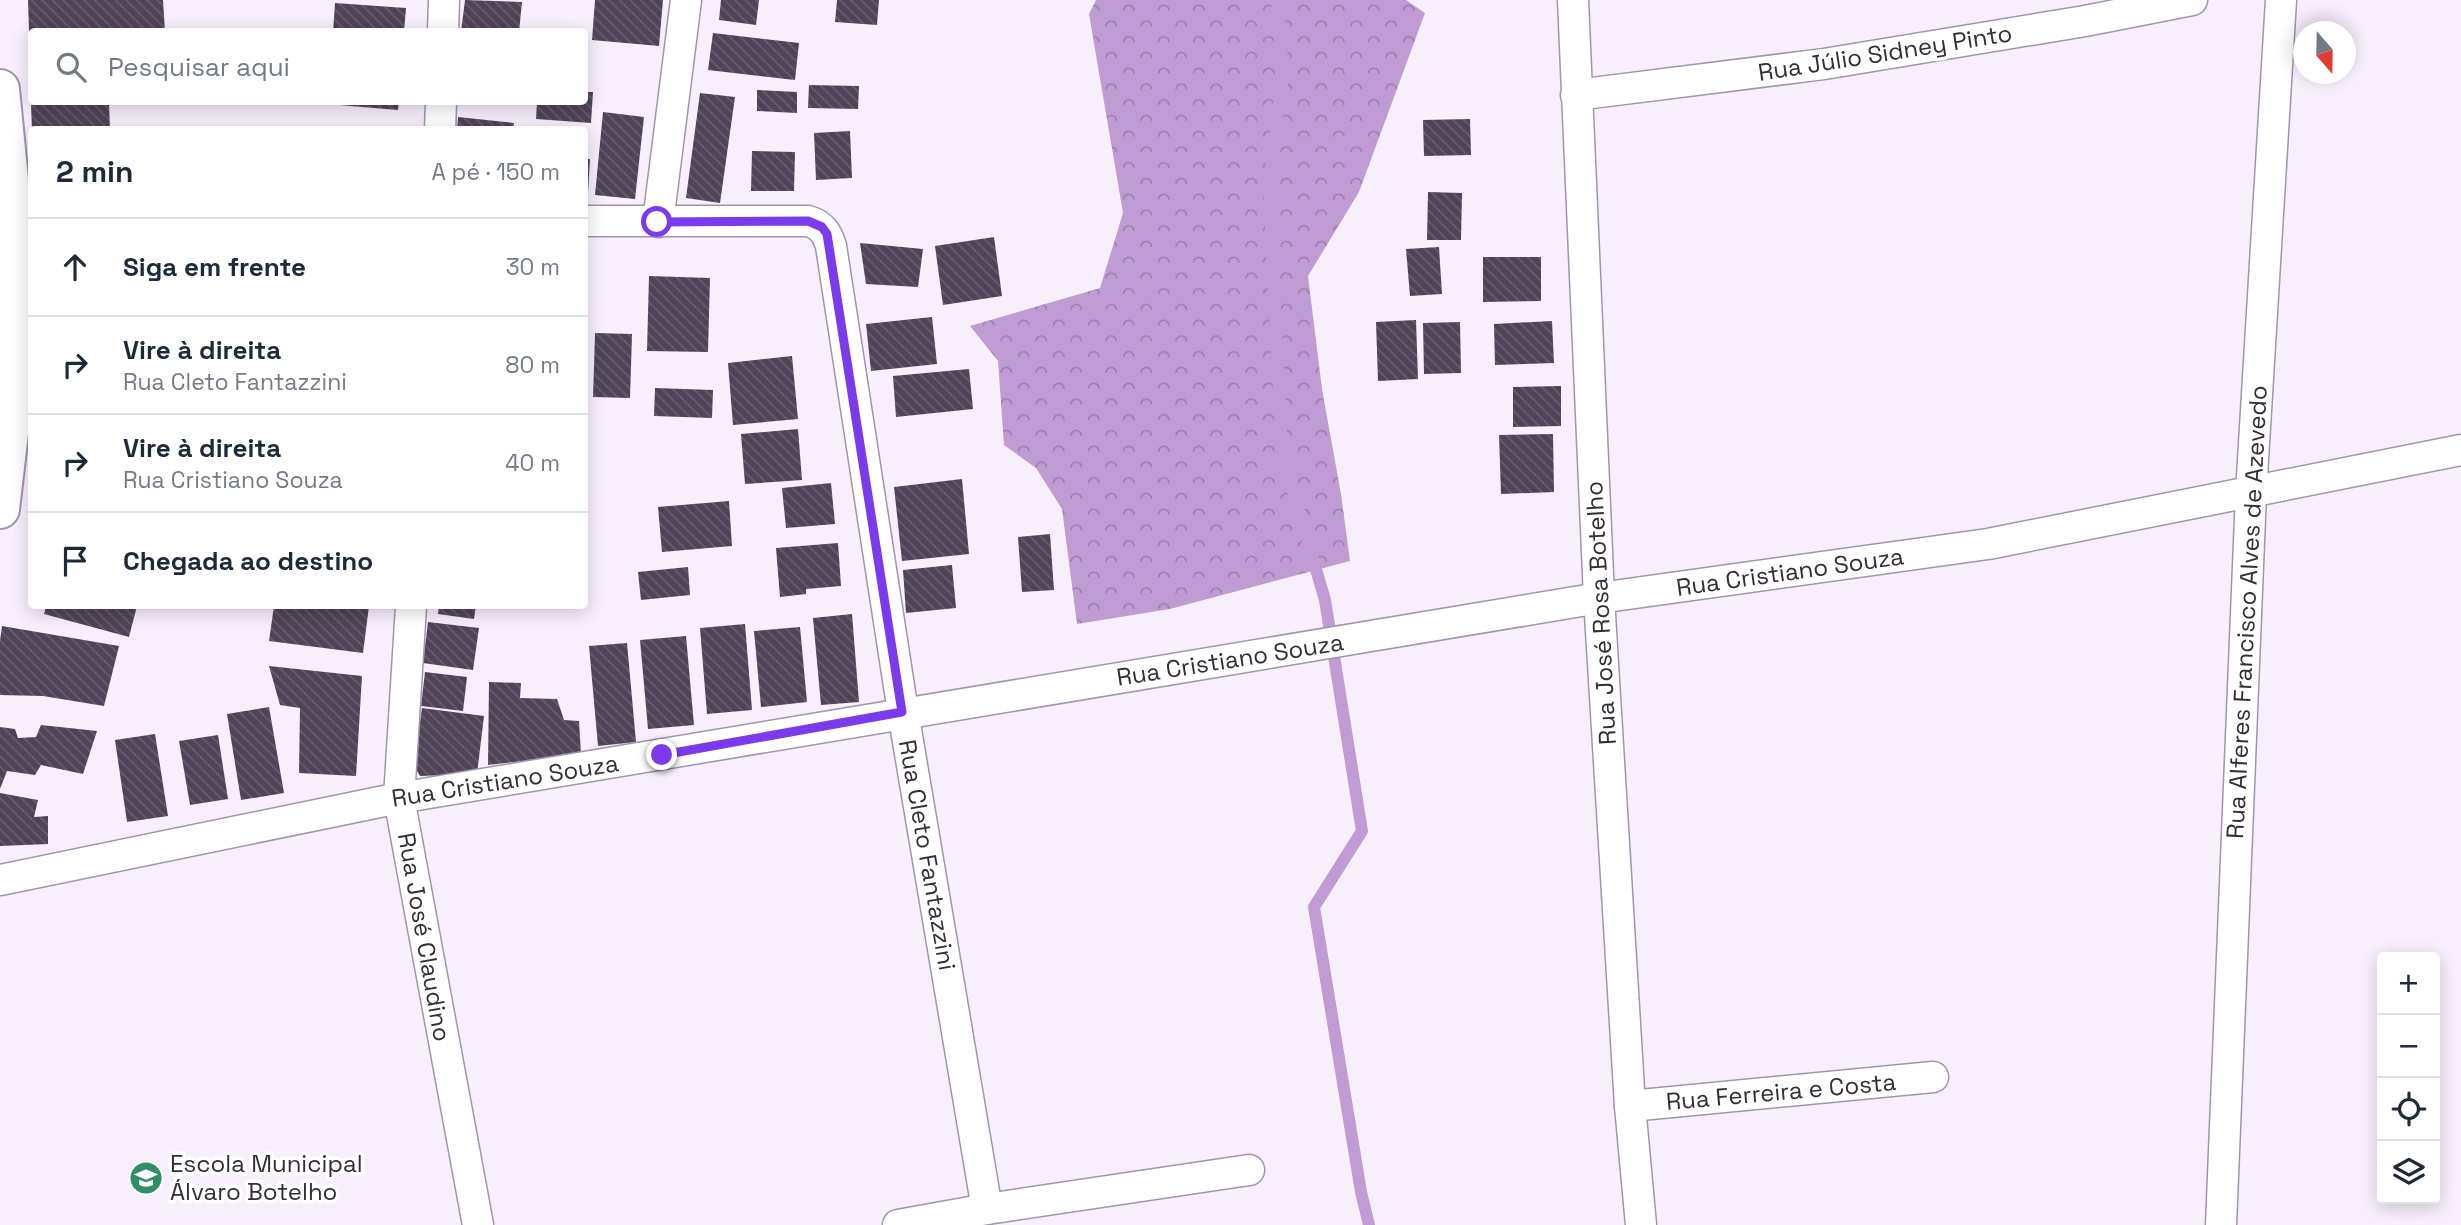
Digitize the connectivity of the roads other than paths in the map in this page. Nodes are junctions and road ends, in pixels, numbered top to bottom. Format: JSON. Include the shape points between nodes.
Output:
{"nodes":[{"id":1,"x":444,"y":0,"type":"edge"},
{"id":2,"x":686,"y":0,"type":"edge"},
{"id":3,"x":1573,"y":0,"type":"edge"},
{"id":4,"x":2192,"y":0,"type":"edge"},
{"id":5,"x":2281,"y":0,"type":"edge"},
{"id":6,"x":443,"y":28,"type":"edge"},
{"id":7,"x":0,"y":89,"type":"edge"},
{"id":8,"x":1576,"y":95,"type":"junction"},
{"id":9,"x":441,"y":105,"type":"edge"},
{"id":10,"x":440,"y":126,"type":"edge"},
{"id":11,"x":22,"y":221,"type":"edge"},
{"id":12,"x":588,"y":221,"type":"edge"},
{"id":13,"x":657,"y":222,"type":"junction"},
{"id":14,"x":2461,"y":450,"type":"edge"},
{"id":15,"x":2251,"y":493,"type":"junction"},
{"id":16,"x":0,"y":509,"type":"edge"},
{"id":17,"x":1599,"y":598,"type":"junction"},
{"id":18,"x":411,"y":609,"type":"edge"},
{"id":19,"x":902,"y":712,"type":"junction"},
{"id":20,"x":399,"y":798,"type":"junction"},
{"id":21,"x":0,"y":880,"type":"edge"},
{"id":22,"x":1933,"y":1077,"type":"dead end"},
{"id":23,"x":1630,"y":1106,"type":"junction"},
{"id":24,"x":1250,"y":1171,"type":"dead end"},
{"id":25,"x":987,"y":1209,"type":"junction"},
{"id":26,"x":478,"y":1225,"type":"edge"},
{"id":27,"x":898,"y":1225,"type":"edge"},
{"id":28,"x":1641,"y":1225,"type":"edge"},
{"id":29,"x":2221,"y":1225,"type":"edge"}],
"edges":[{"from":1,"to":6,"type":"street"},
{"from":2,"to":13,"type":"street"},
{"from":3,"to":8,"type":"street","name":"Rua José Rosa Botelho"},
{"from":4,"to":8,"type":"street","name":"Rua Júlio Sidney Pinto","via":[[1824,64]]},
{"from":5,"to":15,"type":"street","name":"Rua Alferes Francisco Alves de Azevedo"},
{"from":7,"to":11,"type":"main road"},
{"from":8,"to":17,"type":"street","name":"Rua José Rosa Botelho"},
{"from":9,"to":10,"type":"street"},
{"from":11,"to":16,"type":"main road"},
{"from":12,"to":13,"type":"street"},
{"from":13,"to":19,"type":"street","name":"Rua Cleto Fantazzini","via":[[808,221],[827,234]]},
{"from":14,"to":15,"type":"street","name":"Rua Cristiano Souza"},
{"from":15,"to":17,"type":"street","name":"Rua Cristiano Souza","via":[[1988,544]]},
{"from":15,"to":29,"type":"street","name":"Rua Alferes Francisco Alves de Azevedo"},
{"from":17,"to":19,"type":"street","name":"Rua Cristiano Souza"},
{"from":17,"to":23,"type":"street","name":"Rua José Rosa Botelho"},
{"from":18,"to":20,"type":"street","name":"Rua José Claudino"},
{"from":19,"to":20,"type":"street","name":"Rua Cristiano Souza"},
{"from":19,"to":25,"type":"street","name":"Rua Cleto Fantazzini"},
{"from":20,"to":21,"type":"street","name":"Rua Cristiano Souza"},
{"from":20,"to":26,"type":"street","name":"Rua José Claudino"},
{"from":22,"to":23,"type":"street","name":"Rua Ferreira e Costa"},
{"from":23,"to":28,"type":"street","name":"Rua José Rosa Botelho"},
{"from":24,"to":25,"type":"street"},
{"from":25,"to":27,"type":"street"}]}
